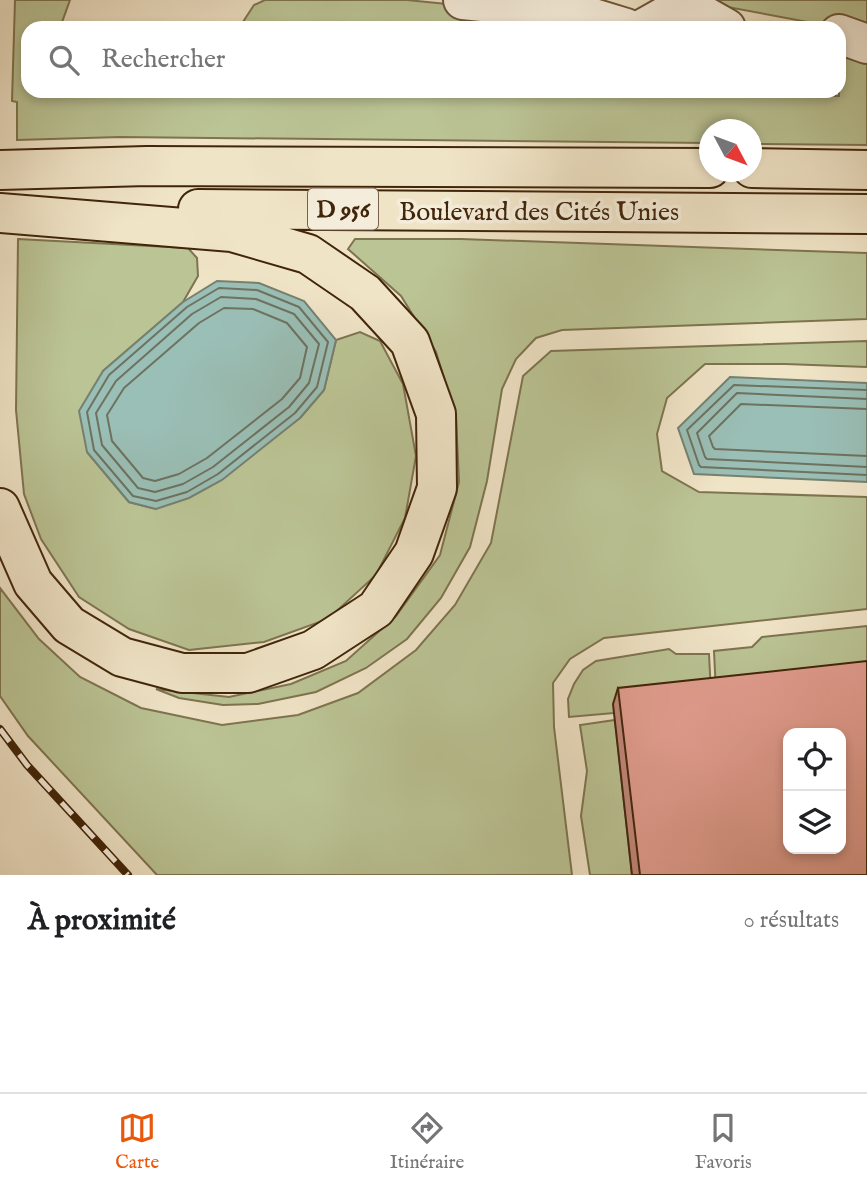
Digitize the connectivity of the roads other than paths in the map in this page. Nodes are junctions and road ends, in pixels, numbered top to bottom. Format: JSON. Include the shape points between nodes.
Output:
{"nodes":[{"id":1,"x":463,"y":0,"type":"edge"},
{"id":2,"x":684,"y":3,"type":"edge"},
{"id":3,"x":604,"y":21,"type":"edge"},
{"id":4,"x":655,"y":21,"type":"edge"},
{"id":5,"x":714,"y":21,"type":"edge"},
{"id":6,"x":846,"y":36,"type":"edge"},
{"id":7,"x":867,"y":44,"type":"edge"},
{"id":8,"x":699,"y":168,"type":"edge"},
{"id":9,"x":762,"y":168,"type":"edge"},
{"id":10,"x":0,"y":170,"type":"edge"},
{"id":11,"x":867,"y":170,"type":"edge"},
{"id":12,"x":0,"y":211,"type":"edge"},
{"id":13,"x":867,"y":214,"type":"edge"},
{"id":14,"x":0,"y":508,"type":"edge"}],
"edges":[{"from":1,"to":3,"type":"lane","via":[[570,10]]},
{"from":2,"to":4,"type":"lane"},
{"from":2,"to":5,"type":"lane"},
{"from":6,"to":7,"type":"lane"},
{"from":8,"to":10,"type":"main road","name":"Boulevard des Cités Unies","number":"D 956","via":[[147,166]]},
{"from":9,"to":11,"type":"main road"},
{"from":12,"to":13,"type":"main road","name":"Boulevard des Cités Unies","number":"D 956"},
{"from":12,"to":14,"type":"main road","via":[[232,232],[308,254],[365,293],[410,342],[436,414],[436,488],[414,553],[376,609],[313,650],[248,673],[182,673],[121,657],[69,625],[33,583]]}]}
